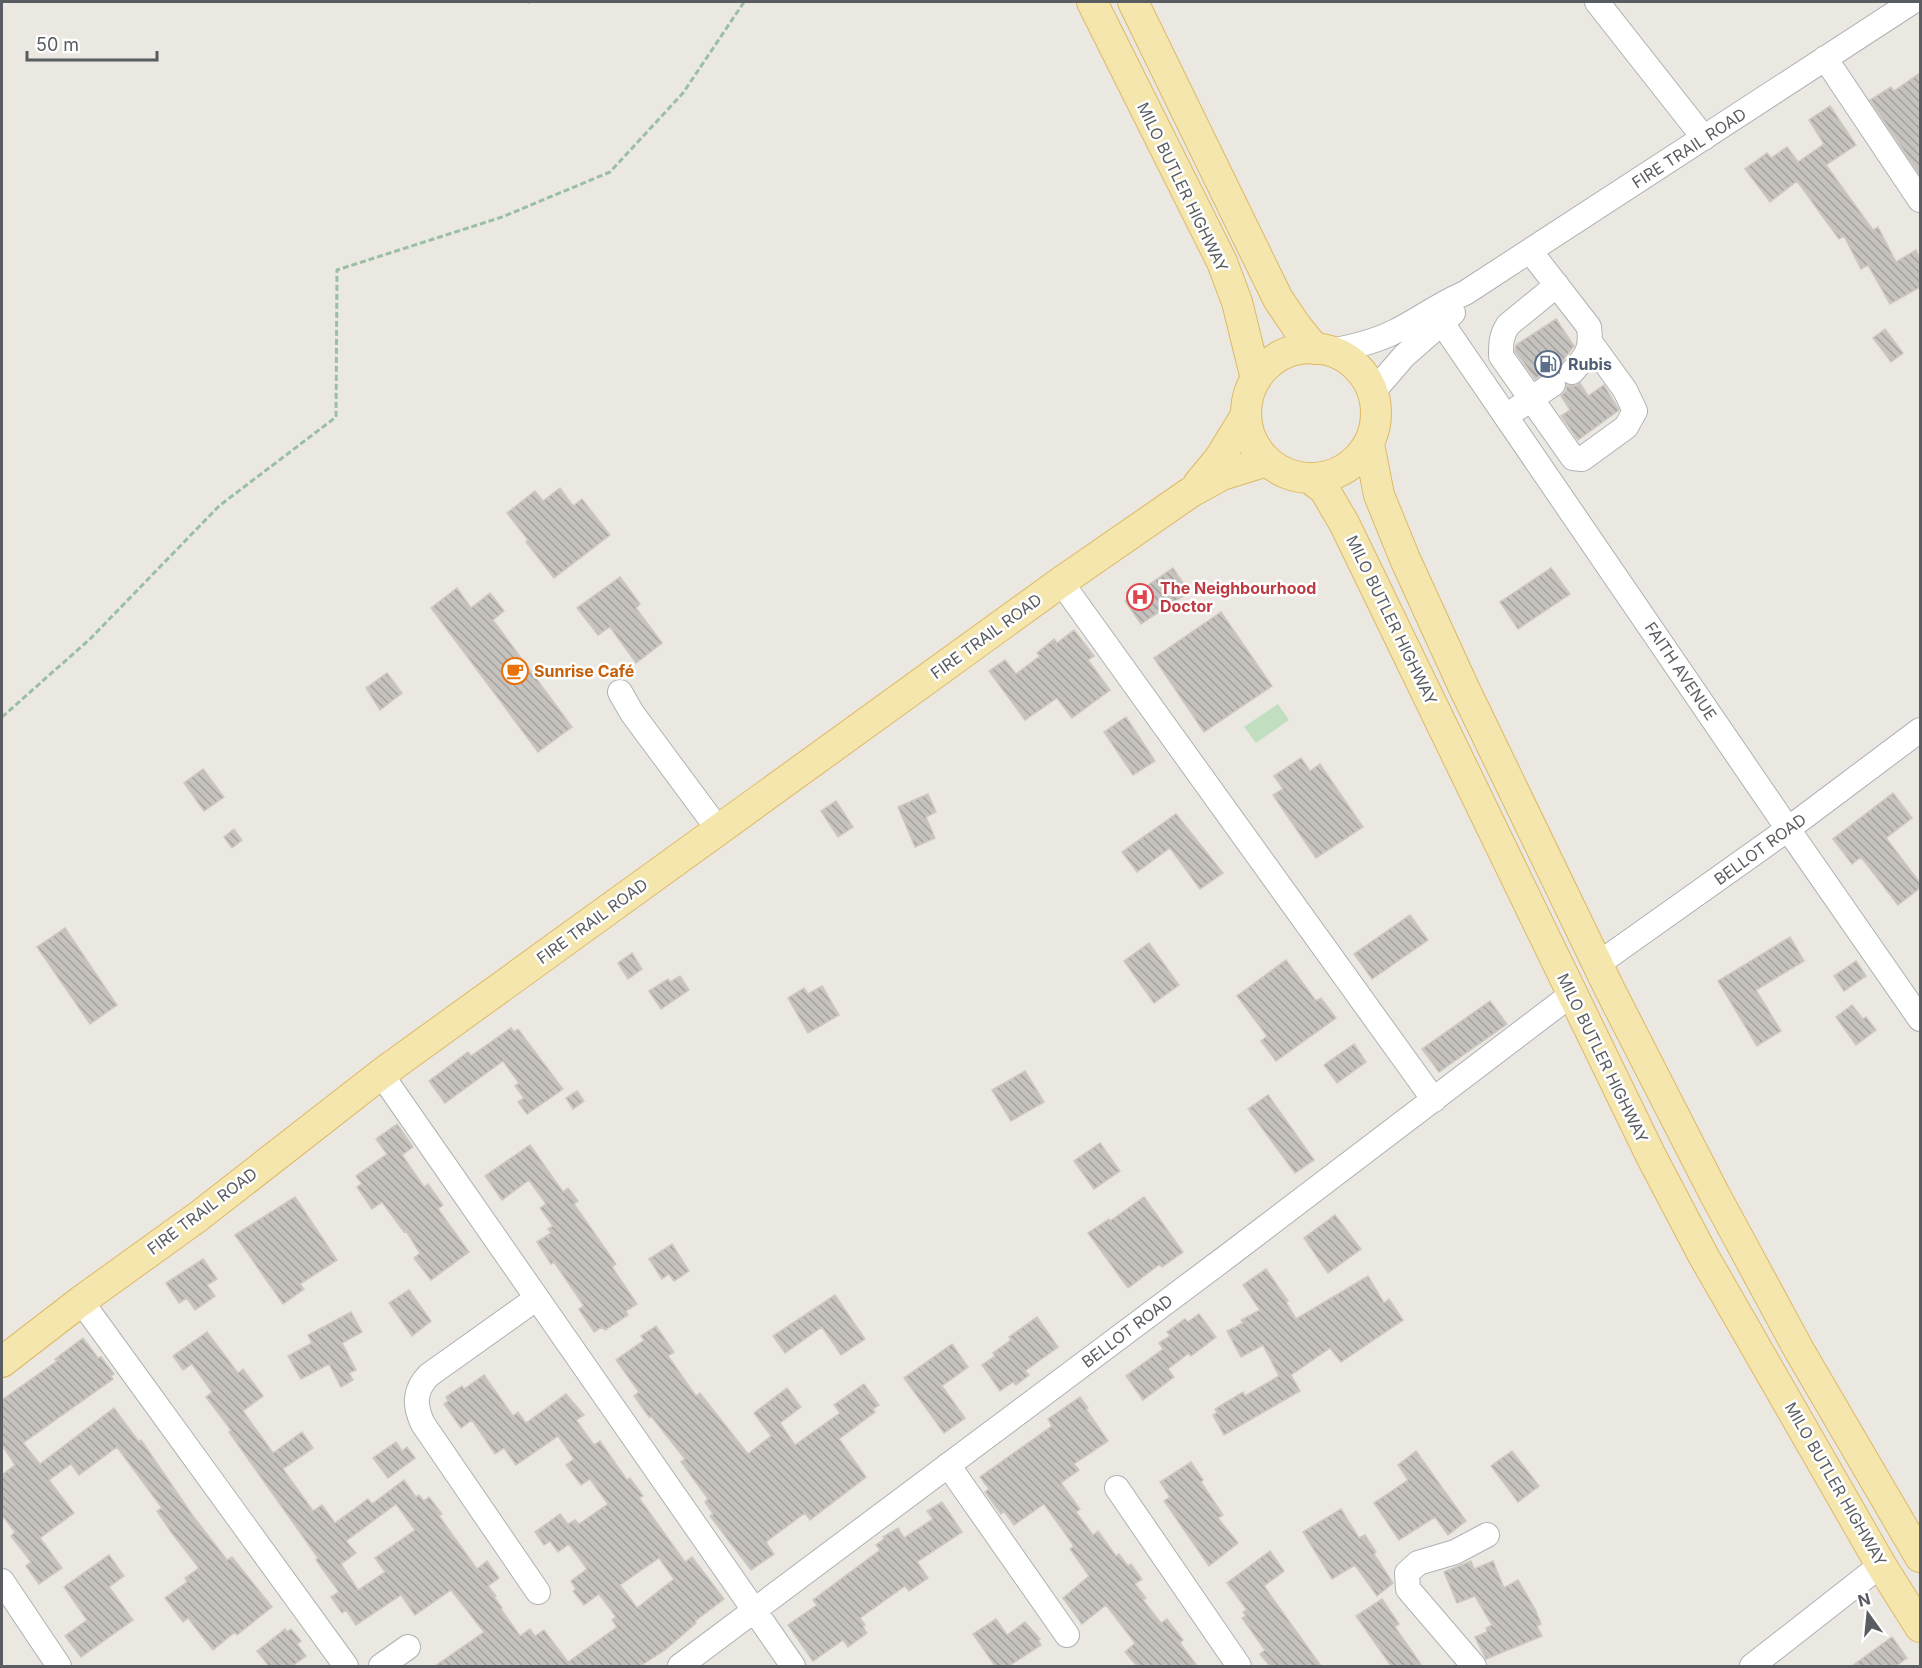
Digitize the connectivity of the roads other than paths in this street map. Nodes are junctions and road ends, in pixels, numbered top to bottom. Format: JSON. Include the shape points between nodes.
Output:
{"nodes":[{"id":1,"x":1092,"y":2,"type":"edge"},
{"id":2,"x":1133,"y":2,"type":"edge"},
{"id":3,"x":1598,"y":2,"type":"edge"},
{"id":4,"x":1912,"y":2,"type":"edge"},
{"id":5,"x":1825,"y":58,"type":"junction"},
{"id":6,"x":1704,"y":138,"type":"junction"},
{"id":7,"x":1920,"y":200,"type":"edge"},
{"id":8,"x":1530,"y":251,"type":"junction"},
{"id":9,"x":1557,"y":285,"type":"junction"},
{"id":10,"x":1466,"y":293,"type":"junction"},
{"id":11,"x":1442,"y":323,"type":"junction"},
{"id":12,"x":1591,"y":343,"type":"junction"},
{"id":13,"x":1322,"y":350,"type":"junction"},
{"id":14,"x":1256,"y":379,"type":"junction"},
{"id":15,"x":1373,"y":392,"type":"junction"},
{"id":16,"x":1530,"y":400,"type":"junction"},
{"id":17,"x":1246,"y":415,"type":"junction"},
{"id":18,"x":1506,"y":416,"type":"junction"},
{"id":19,"x":1369,"y":444,"type":"junction"},
{"id":20,"x":1267,"y":461,"type":"junction"},
{"id":21,"x":1309,"y":478,"type":"junction"},
{"id":22,"x":1191,"y":492,"type":"junction"},
{"id":23,"x":1061,"y":582,"type":"junction"},
{"id":24,"x":620,"y":692,"type":"dead end"},
{"id":25,"x":1920,"y":730,"type":"edge"},
{"id":26,"x":718,"y":829,"type":"junction"},
{"id":27,"x":1788,"y":829,"type":"junction"},
{"id":28,"x":1598,"y":964,"type":"junction"},
{"id":29,"x":1572,"y":994,"type":"junction"},
{"id":30,"x":1920,"y":1019,"type":"edge"},
{"id":31,"x":381,"y":1074,"type":"junction"},
{"id":32,"x":1434,"y":1100,"type":"junction"},
{"id":33,"x":537,"y":1298,"type":"junction"},
{"id":34,"x":81,"y":1300,"type":"junction"},
{"id":35,"x":2,"y":1362,"type":"edge"},
{"id":36,"x":948,"y":1465,"type":"junction"},
{"id":37,"x":1117,"y":1488,"type":"dead end"},
{"id":38,"x":1487,"y":1535,"type":"dead end"},
{"id":39,"x":1920,"y":1557,"type":"edge"},
{"id":40,"x":1881,"y":1565,"type":"junction"},
{"id":41,"x":2,"y":1581,"type":"edge"},
{"id":42,"x":538,"y":1592,"type":"dead end"},
{"id":43,"x":754,"y":1610,"type":"junction"},
{"id":44,"x":1920,"y":1627,"type":"edge"},
{"id":45,"x":1067,"y":1635,"type":"dead end"},
{"id":46,"x":408,"y":1647,"type":"dead end"},
{"id":47,"x":59,"y":1666,"type":"edge"},
{"id":48,"x":346,"y":1666,"type":"edge"},
{"id":49,"x":381,"y":1666,"type":"edge"},
{"id":50,"x":680,"y":1666,"type":"edge"},
{"id":51,"x":793,"y":1666,"type":"edge"},
{"id":52,"x":1239,"y":1666,"type":"edge"},
{"id":53,"x":1474,"y":1666,"type":"edge"},
{"id":54,"x":1752,"y":1666,"type":"edge"}],
"edges":[{"from":1,"to":14,"type":"main road","name":"MILO BUTLER HIGHWAY","via":[[1222,262],[1240,312]]},
{"from":2,"to":13,"type":"main road","via":[[1274,291],[1287,313]]},
{"from":3,"to":6,"type":"street"},
{"from":4,"to":5,"type":"street","name":"FIRE TRAIL ROAD"},
{"from":5,"to":6,"type":"street","name":"FIRE TRAIL ROAD"},
{"from":5,"to":7,"type":"street"},
{"from":6,"to":8,"type":"street","name":"FIRE TRAIL ROAD"},
{"from":8,"to":9,"type":"street"},
{"from":8,"to":10,"type":"street","name":"FIRE TRAIL ROAD"},
{"from":9,"to":12,"type":"street","via":[[1589,327]]},
{"from":9,"to":16,"type":"street","via":[[1508,325],[1500,342],[1502,356]]},
{"from":10,"to":11,"type":"street","name":"FIRE TRAIL ROAD"},
{"from":10,"to":13,"type":"street","name":"FIRE TRAIL ROAD","via":[[1382,338],[1364,345]]},
{"from":11,"to":15,"type":"street","name":"FIRE TRAIL ROAD","via":[[1404,356]]},
{"from":11,"to":18,"type":"street","name":"FAITH AVENUE"},
{"from":12,"to":16,"type":"street","via":[[1584,359]]},
{"from":12,"to":16,"type":"street","via":[[1625,390],[1635,411],[1626,427],[1582,459],[1576,459]]},
{"from":13,"to":14,"type":"main road","via":[[1282,355]]},
{"from":13,"to":15,"type":"main road","via":[[1342,356],[1361,371]]},
{"from":14,"to":17,"type":"main road"},
{"from":15,"to":19,"type":"main road","via":[[1377,418]]},
{"from":16,"to":18,"type":"street"},
{"from":17,"to":20,"type":"main road","via":[[1254,445]]},
{"from":17,"to":22,"type":"main road","name":"FIRE TRAIL ROAD","via":[[1219,459]]},
{"from":18,"to":27,"type":"street","name":"FAITH AVENUE"},
{"from":19,"to":21,"type":"main road","via":[[1344,470]]},
{"from":19,"to":28,"type":"main road","via":[[1379,495],[1405,559]]},
{"from":20,"to":21,"type":"main road","via":[[1287,474]]},
{"from":20,"to":22,"type":"main road","name":"FIRE TRAIL ROAD","via":[[1222,475]]},
{"from":21,"to":29,"type":"main road","name":"MILO BUTLER HIGHWAY","via":[[1323,489],[1344,523]]},
{"from":22,"to":23,"type":"main road","name":"FIRE TRAIL ROAD"},
{"from":23,"to":26,"type":"main road","name":"FIRE TRAIL ROAD"},
{"from":23,"to":32,"type":"street"},
{"from":24,"to":26,"type":"street"},
{"from":25,"to":27,"type":"street","name":"BELLOT ROAD"},
{"from":26,"to":31,"type":"main road","name":"FIRE TRAIL ROAD"},
{"from":27,"to":28,"type":"street","name":"BELLOT ROAD"},
{"from":27,"to":30,"type":"street","name":"FAITH AVENUE"},
{"from":28,"to":39,"type":"main road","via":[[1799,1350]]},
{"from":29,"to":32,"type":"street","name":"BELLOT ROAD"},
{"from":29,"to":40,"type":"main road","name":"MILO BUTLER HIGHWAY","via":[[1698,1245]]},
{"from":31,"to":33,"type":"street"},
{"from":31,"to":34,"type":"main road","name":"FIRE TRAIL ROAD","via":[[199,1216]]},
{"from":32,"to":36,"type":"street","name":"BELLOT ROAD"},
{"from":33,"to":42,"type":"street","via":[[429,1375],[418,1389],[416,1404],[423,1424]]},
{"from":33,"to":43,"type":"street"},
{"from":34,"to":35,"type":"main road","name":"FIRE TRAIL ROAD"},
{"from":34,"to":48,"type":"street"},
{"from":36,"to":43,"type":"street","name":"BELLOT ROAD"},
{"from":36,"to":45,"type":"street"},
{"from":37,"to":52,"type":"street"},
{"from":38,"to":53,"type":"street","via":[[1418,1563],[1407,1573],[1408,1589]]},
{"from":40,"to":44,"type":"main road","name":"MILO BUTLER HIGHWAY"},
{"from":40,"to":54,"type":"street"},
{"from":41,"to":47,"type":"street"},
{"from":43,"to":50,"type":"street","name":"BELLOT ROAD"},
{"from":43,"to":51,"type":"street"},
{"from":46,"to":49,"type":"street"}]}
